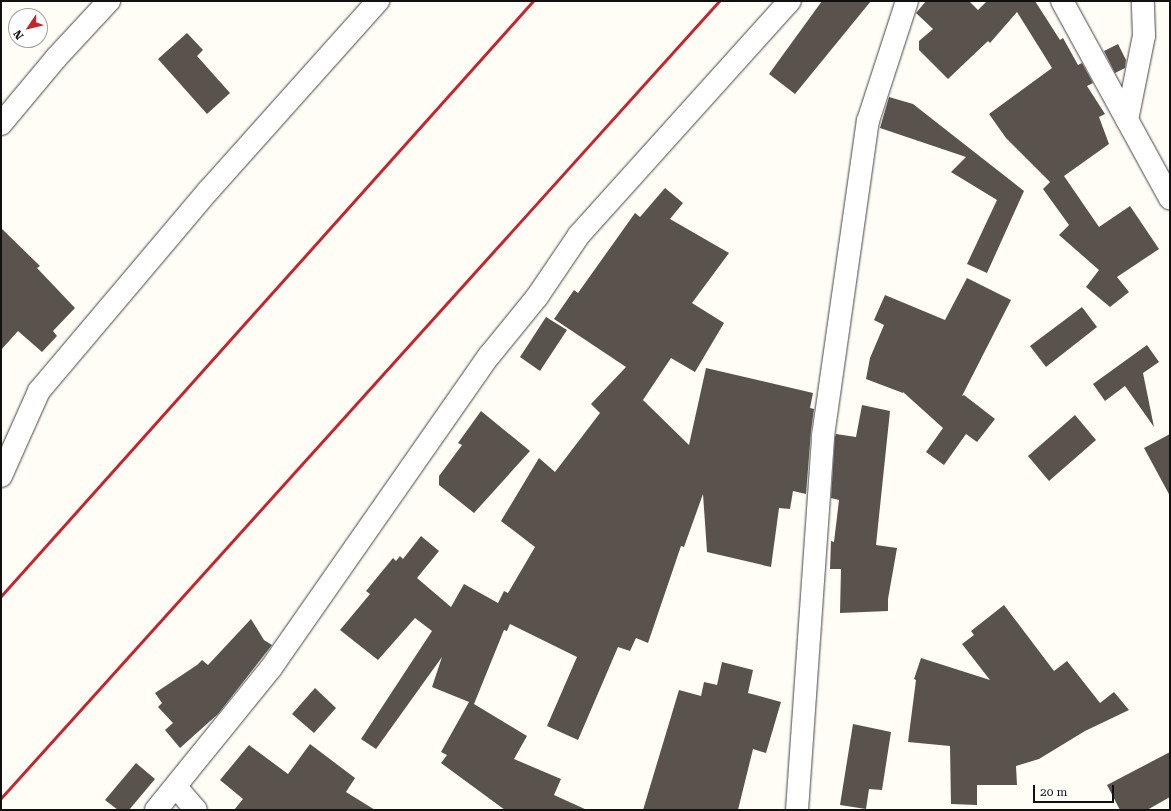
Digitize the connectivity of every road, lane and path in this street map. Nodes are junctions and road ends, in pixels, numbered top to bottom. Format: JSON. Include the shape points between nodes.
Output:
{"nodes":[{"id":1,"x":109,"y":1,"type":"edge"},
{"id":2,"x":378,"y":1,"type":"edge"},
{"id":3,"x":790,"y":1,"type":"edge"},
{"id":4,"x":907,"y":1,"type":"edge"},
{"id":5,"x":1062,"y":1,"type":"edge"},
{"id":6,"x":1143,"y":1,"type":"edge"},
{"id":7,"x":1127,"y":120,"type":"junction"},
{"id":8,"x":1,"y":124,"type":"edge"},
{"id":9,"x":1170,"y":198,"type":"edge"},
{"id":10,"x":1,"y":476,"type":"edge"},
{"id":11,"x":176,"y":787,"type":"junction"},
{"id":12,"x":156,"y":810,"type":"edge"},
{"id":13,"x":196,"y":810,"type":"edge"},
{"id":14,"x":798,"y":810,"type":"edge"}],
"edges":[{"from":1,"to":8,"type":"street","via":[[56,58]]},
{"from":2,"to":10,"type":"street","via":[[209,190],[39,392]]},
{"from":3,"to":11,"type":"street","via":[[579,236],[537,297],[489,356],[271,668]]},
{"from":4,"to":14,"type":"street","via":[[868,121],[823,436]]},
{"from":5,"to":7,"type":"street"},
{"from":6,"to":7,"type":"street","via":[[1144,36]]},
{"from":7,"to":9,"type":"street"},
{"from":11,"to":12,"type":"street"},
{"from":11,"to":13,"type":"street"}]}
